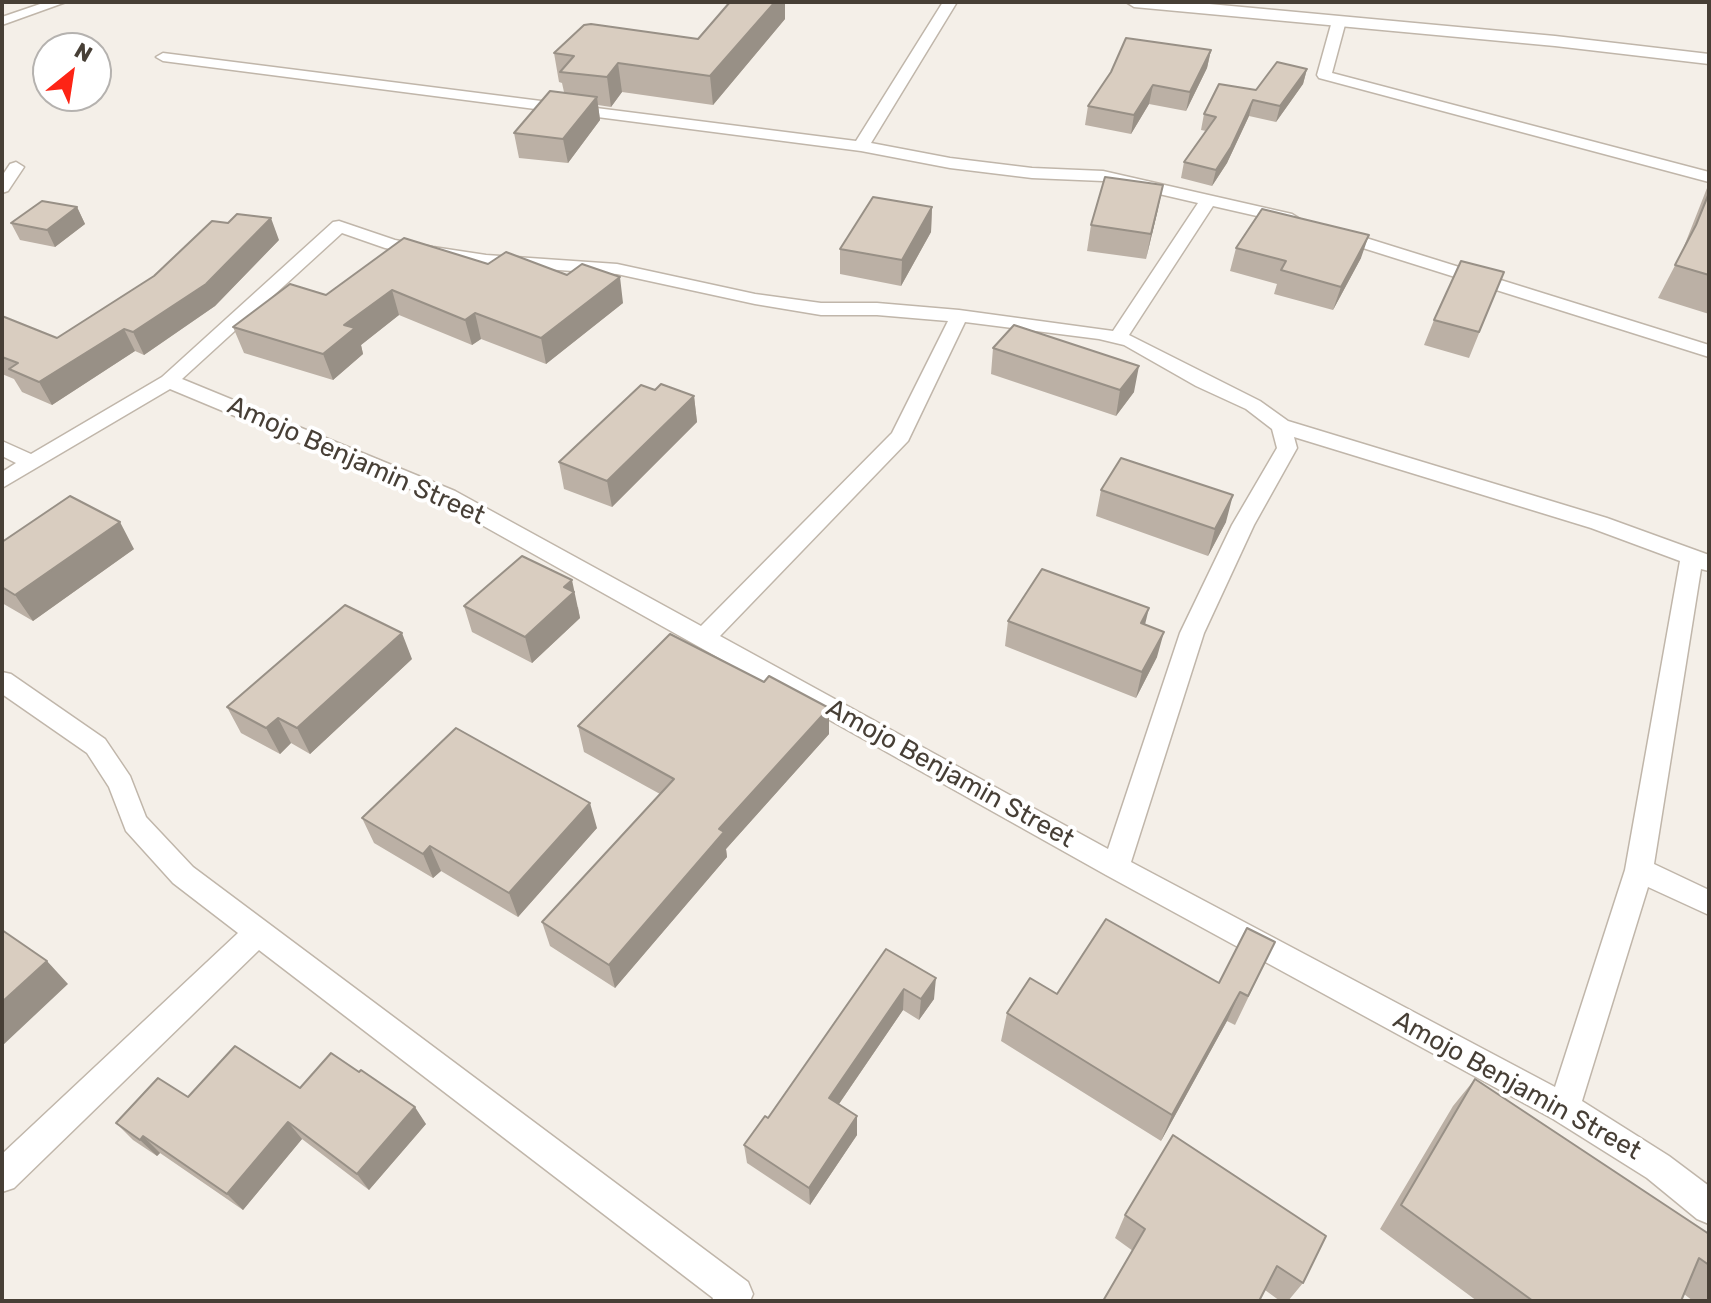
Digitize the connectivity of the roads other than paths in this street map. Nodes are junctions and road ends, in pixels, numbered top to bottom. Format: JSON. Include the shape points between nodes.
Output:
{"nodes":[{"id":1,"x":59,"y":2,"type":"edge"},
{"id":2,"x":950,"y":2,"type":"edge"},
{"id":3,"x":1134,"y":2,"type":"edge"},
{"id":4,"x":2,"y":21,"type":"edge"},
{"id":5,"x":1339,"y":21,"type":"junction"},
{"id":6,"x":163,"y":57,"type":"dead end"},
{"id":7,"x":1709,"y":59,"type":"edge"},
{"id":8,"x":861,"y":146,"type":"junction"},
{"id":9,"x":16,"y":167,"type":"dead end"},
{"id":10,"x":1709,"y":177,"type":"edge"},
{"id":11,"x":2,"y":188,"type":"edge"},
{"id":12,"x":1209,"y":199,"type":"junction"},
{"id":13,"x":959,"y":316,"type":"junction"},
{"id":14,"x":1117,"y":338,"type":"junction"},
{"id":15,"x":1709,"y":351,"type":"edge"},
{"id":16,"x":169,"y":381,"type":"junction"},
{"id":17,"x":1281,"y":426,"type":"junction"},
{"id":18,"x":2,"y":448,"type":"edge"},
{"id":19,"x":30,"y":462,"type":"junction"},
{"id":20,"x":2,"y":481,"type":"edge"},
{"id":21,"x":1701,"y":560,"type":"edge"},
{"id":22,"x":704,"y":638,"type":"junction"},
{"id":23,"x":2,"y":681,"type":"edge"},
{"id":24,"x":1116,"y":867,"type":"junction"},
{"id":25,"x":1639,"y":870,"type":"junction"},
{"id":26,"x":1709,"y":903,"type":"edge"},
{"id":27,"x":258,"y":932,"type":"junction"},
{"id":28,"x":1564,"y":1108,"type":"junction"},
{"id":29,"x":2,"y":1176,"type":"edge"},
{"id":30,"x":1709,"y":1207,"type":"edge"},
{"id":31,"x":736,"y":1299,"type":"edge"}],
"edges":[{"from":1,"to":4,"type":"street"},
{"from":2,"to":8,"type":"street"},
{"from":3,"to":5,"type":"street"},
{"from":5,"to":7,"type":"street"},
{"from":5,"to":10,"type":"street","via":[[1324,75]]},
{"from":6,"to":8,"type":"street"},
{"from":8,"to":12,"type":"street","via":[[1018,172],[1103,176]]},
{"from":9,"to":11,"type":"street"},
{"from":12,"to":14,"type":"street"},
{"from":12,"to":15,"type":"street","via":[[1313,226]]},
{"from":13,"to":14,"type":"street"},
{"from":13,"to":16,"type":"street","via":[[821,309],[617,269],[486,260],[391,244],[339,226]]},
{"from":13,"to":22,"type":"street","via":[[901,436]]},
{"from":14,"to":17,"type":"street","via":[[1253,405]]},
{"from":16,"to":19,"type":"street"},
{"from":16,"to":22,"type":"street","name":"Amojo Benjamin Street","via":[[447,496]]},
{"from":17,"to":21,"type":"street","via":[[1599,523]]},
{"from":17,"to":24,"type":"street","via":[[1287,448],[1192,633]]},
{"from":18,"to":19,"type":"street"},
{"from":19,"to":20,"type":"street"},
{"from":21,"to":25,"type":"street"},
{"from":22,"to":24,"type":"street","name":"Amojo Benjamin Street"},
{"from":23,"to":27,"type":"street","via":[[96,746],[121,784],[135,823],[183,875]]},
{"from":24,"to":28,"type":"street","name":"Amojo Benjamin Street"},
{"from":25,"to":26,"type":"street"},
{"from":25,"to":28,"type":"street"},
{"from":27,"to":29,"type":"street"},
{"from":27,"to":31,"type":"street"},
{"from":28,"to":30,"type":"street","name":"Amojo Benjamin Street"}]}
